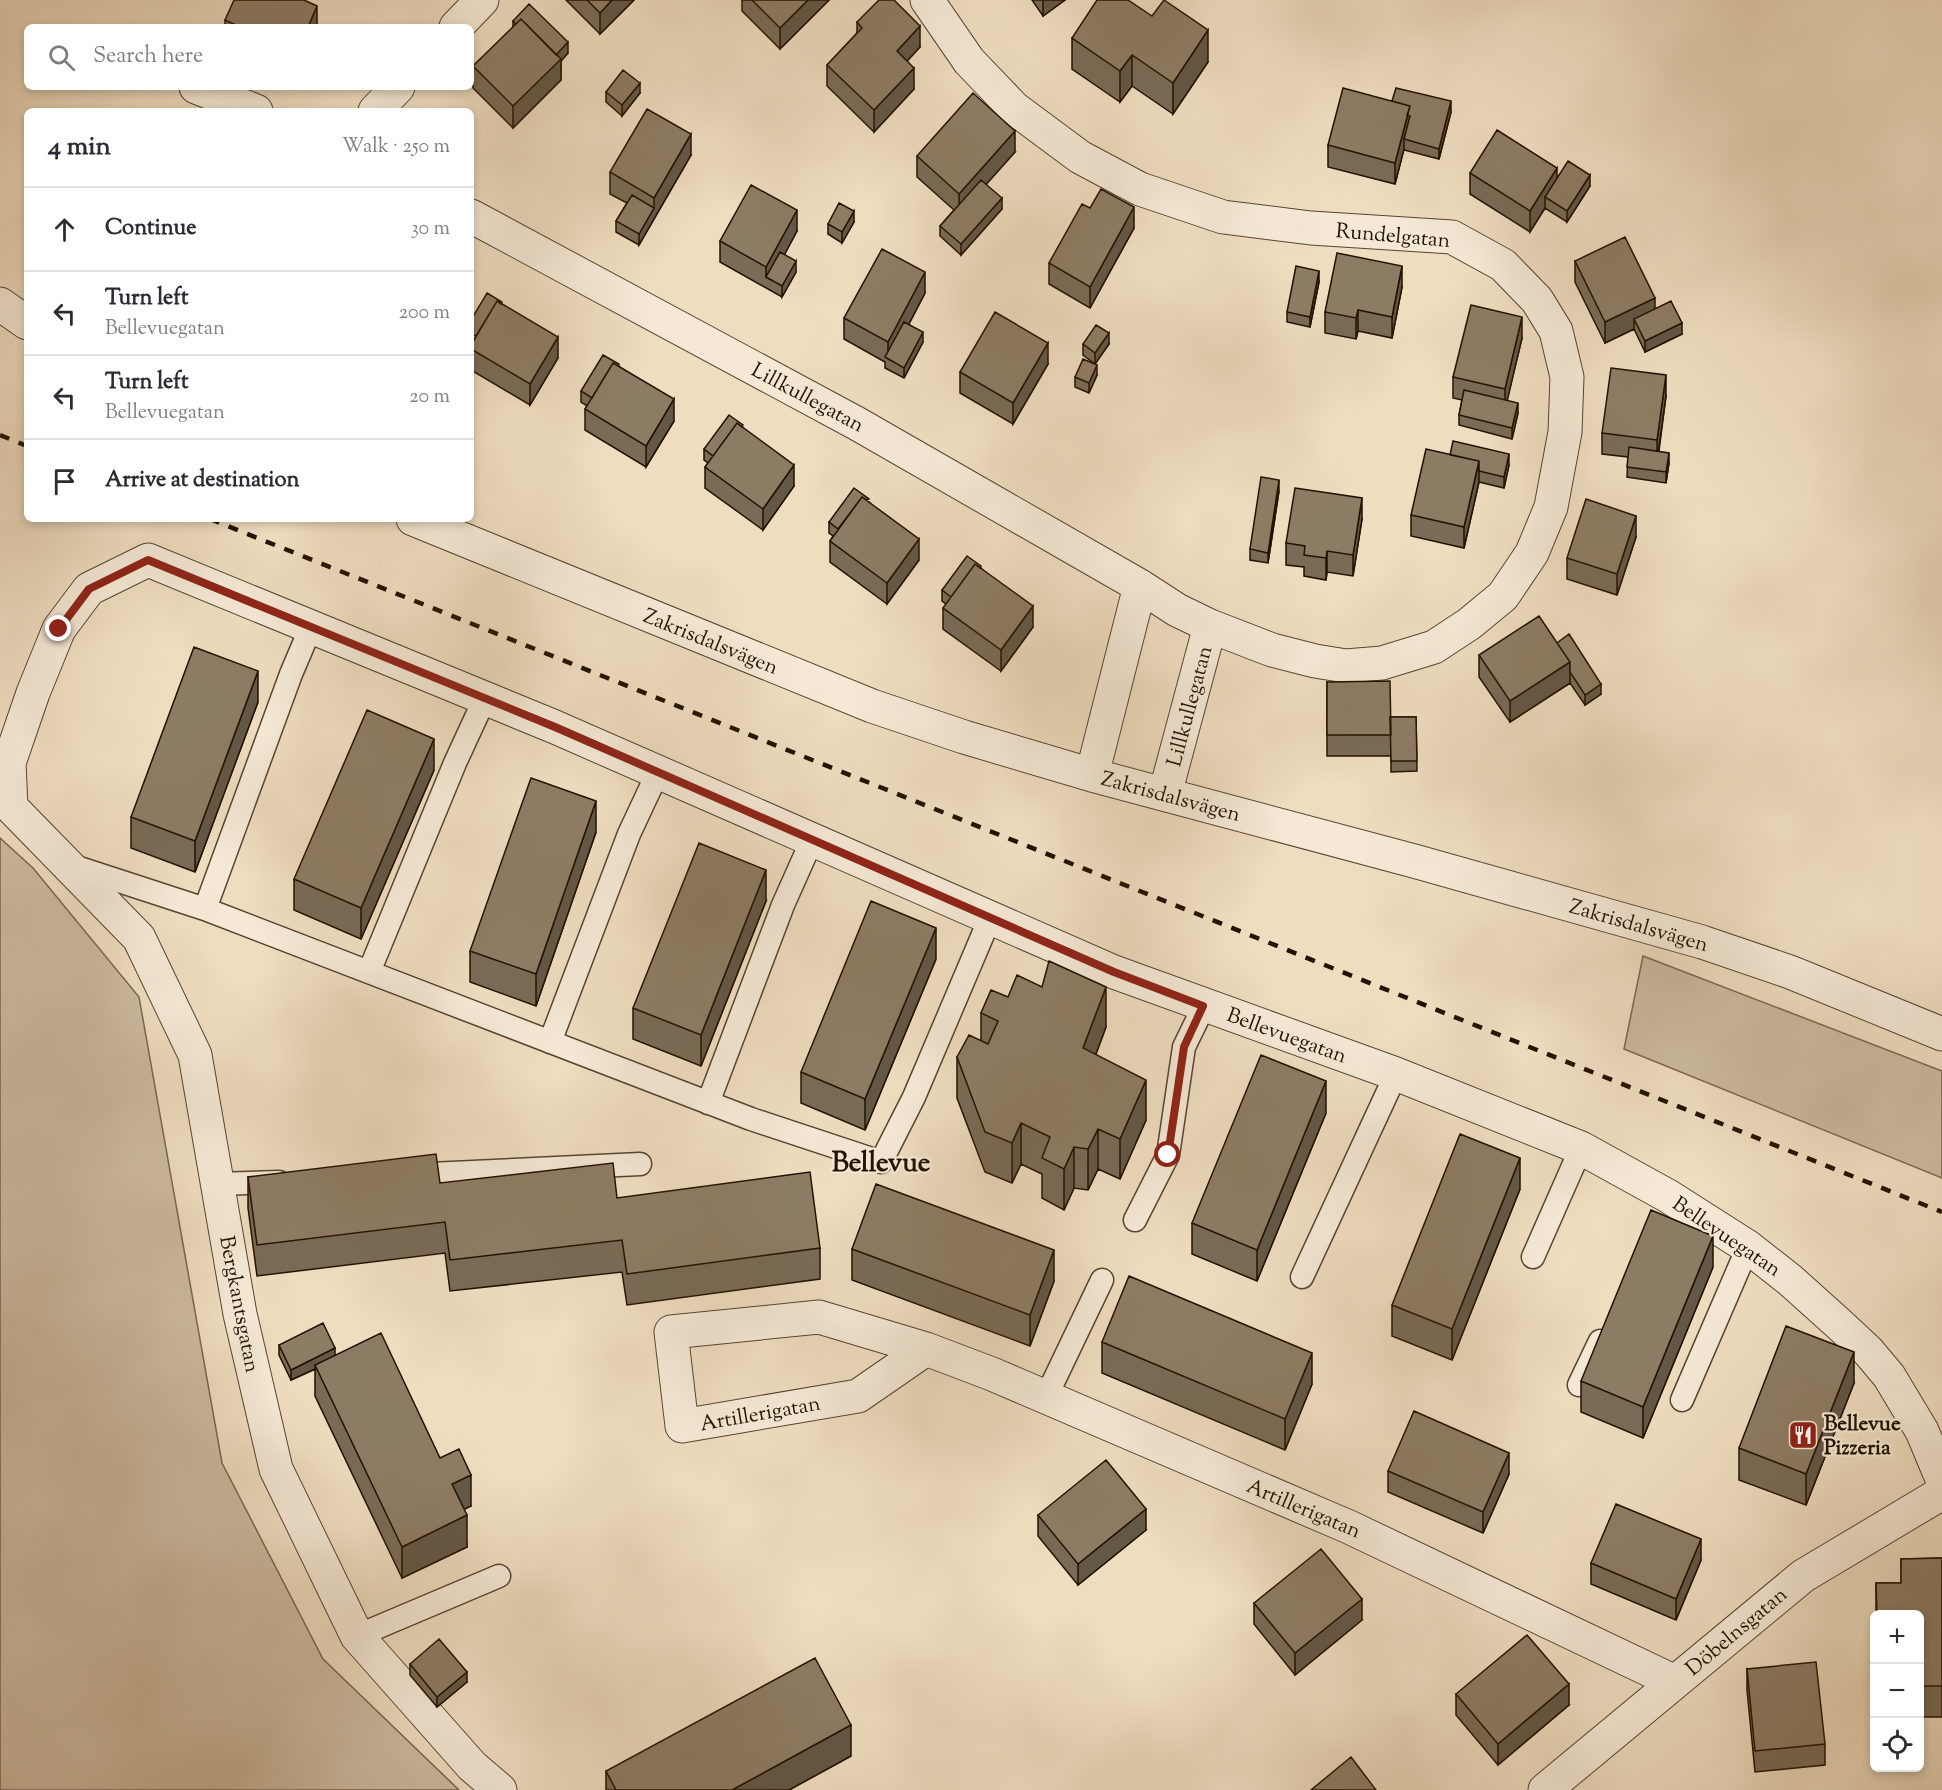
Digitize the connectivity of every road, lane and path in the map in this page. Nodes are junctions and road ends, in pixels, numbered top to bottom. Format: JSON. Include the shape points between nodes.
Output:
{"nodes":[{"id":1,"x":482,"y":0,"type":"edge"},
{"id":2,"x":927,"y":0,"type":"edge"},
{"id":3,"x":459,"y":24,"type":"edge"},
{"id":4,"x":204,"y":90,"type":"edge"},
{"id":5,"x":395,"y":90,"type":"edge"},
{"id":6,"x":248,"y":108,"type":"edge"},
{"id":7,"x":378,"y":108,"type":"edge"},
{"id":8,"x":474,"y":218,"type":"edge"},
{"id":9,"x":0,"y":304,"type":"edge"},
{"id":10,"x":24,"y":321,"type":"edge"},
{"id":11,"x":420,"y":522,"type":"edge"},
{"id":12,"x":1140,"y":586,"type":"junction"},
{"id":13,"x":1210,"y":626,"type":"junction"},
{"id":14,"x":311,"y":627,"type":"junction"},
{"id":15,"x":485,"y":698,"type":"junction"},
{"id":16,"x":658,"y":772,"type":"junction"},
{"id":17,"x":1092,"y":776,"type":"junction"},
{"id":18,"x":1165,"y":794,"type":"junction"},
{"id":19,"x":11,"y":807,"type":"joint"},
{"id":20,"x":812,"y":840,"type":"junction"},
{"id":21,"x":68,"y":865,"type":"junction"},
{"id":22,"x":205,"y":909,"type":"junction"},
{"id":23,"x":990,"y":918,"type":"junction"},
{"id":24,"x":369,"y":972,"type":"junction"},
{"id":25,"x":1203,"y":1006,"type":"junction"},
{"id":26,"x":1942,"y":1034,"type":"edge"},
{"id":27,"x":549,"y":1042,"type":"junction"},
{"id":28,"x":1396,"y":1074,"type":"junction"},
{"id":29,"x":708,"y":1103,"type":"junction"},
{"id":30,"x":1581,"y":1148,"type":"junction"},
{"id":31,"x":640,"y":1164,"type":"dead end"},
{"id":32,"x":390,"y":1176,"type":"edge"},
{"id":33,"x":295,"y":1181,"type":"edge"},
{"id":34,"x":217,"y":1184,"type":"junction"},
{"id":35,"x":1136,"y":1220,"type":"dead end"},
{"id":36,"x":1748,"y":1247,"type":"junction"},
{"id":37,"x":1533,"y":1257,"type":"dead end"},
{"id":38,"x":1302,"y":1277,"type":"dead end"},
{"id":39,"x":1102,"y":1280,"type":"dead end"},
{"id":40,"x":1609,"y":1322,"type":"edge"},
{"id":41,"x":926,"y":1349,"type":"junction"},
{"id":42,"x":1579,"y":1385,"type":"dead end"},
{"id":43,"x":1046,"y":1397,"type":"junction"},
{"id":44,"x":1682,"y":1400,"type":"dead end"},
{"id":45,"x":1942,"y":1479,"type":"edge"},
{"id":46,"x":1942,"y":1493,"type":"edge"},
{"id":47,"x":499,"y":1576,"type":"dead end"},
{"id":48,"x":357,"y":1636,"type":"junction"},
{"id":49,"x":1676,"y":1682,"type":"junction"},
{"id":50,"x":500,"y":1790,"type":"edge"},
{"id":51,"x":1545,"y":1790,"type":"edge"}],
"edges":[{"from":1,"to":3,"type":"street"},
{"from":2,"to":13,"type":"street","name":"Rundelgatan","via":[[969,62],[1014,108],[1080,157],[1130,184],[1223,216],[1311,228],[1452,237],[1503,265],[1537,300],[1556,331],[1567,378],[1565,432],[1551,507],[1532,553],[1503,596],[1434,647],[1382,663],[1346,666],[1315,661],[1272,650]]},
{"from":4,"to":6,"type":"street"},
{"from":5,"to":7,"type":"street"},
{"from":8,"to":12,"type":"street","name":"Lillkullegatan","via":[[856,423]]},
{"from":9,"to":10,"type":"street"},
{"from":11,"to":17,"type":"street","name":"Zakrisdalsvägen","via":[[872,706]]},
{"from":12,"to":13,"type":"street","name":"Lillkullegatan"},
{"from":12,"to":17,"type":"street"},
{"from":13,"to":18,"type":"street","name":"Lillkullegatan"},
{"from":14,"to":15,"type":"street","name":"Bellevuegatan"},
{"from":14,"to":19,"type":"street","name":"Bellevuegatan","via":[[148,560],[89,589],[59,629],[33,693],[9,763]]},
{"from":14,"to":22,"type":"lane"},
{"from":15,"to":16,"type":"street","name":"Bellevuegatan"},
{"from":15,"to":24,"type":"lane"},
{"from":16,"to":20,"type":"street","name":"Bellevuegatan"},
{"from":16,"to":27,"type":"lane"},
{"from":17,"to":18,"type":"street","name":"Zakrisdalsvägen"},
{"from":18,"to":26,"type":"street","name":"Zakrisdalsvägen","via":[[1702,942],[1790,972]]},
{"from":19,"to":21,"type":"street","name":"Bergkantsgatan"},
{"from":20,"to":23,"type":"street","name":"Bellevuegatan"},
{"from":20,"to":29,"type":"lane","via":[[783,905]]},
{"from":21,"to":22,"type":"lane"},
{"from":21,"to":34,"type":"street","name":"Bergkantsgatan","via":[[139,938],[195,1055]]},
{"from":22,"to":24,"type":"lane"},
{"from":23,"to":25,"type":"street","name":"Bellevuegatan"},
{"from":23,"to":29,"type":"lane","via":[[882,1162]]},
{"from":24,"to":27,"type":"lane"},
{"from":25,"to":28,"type":"street","name":"Bellevuegatan"},
{"from":25,"to":35,"type":"lane","via":[[1184,1047],[1168,1155]]},
{"from":27,"to":29,"type":"lane"},
{"from":28,"to":30,"type":"street","name":"Bellevuegatan"},
{"from":28,"to":38,"type":"lane"},
{"from":30,"to":36,"type":"street","name":"Bellevuegatan","via":[[1664,1206]]},
{"from":30,"to":37,"type":"lane"},
{"from":31,"to":32,"type":"lane"},
{"from":33,"to":34,"type":"lane"},
{"from":34,"to":48,"type":"street","name":"Bergkantsgatan","via":[[240,1314],[276,1469]]},
{"from":36,"to":44,"type":"lane"},
{"from":36,"to":45,"type":"street","name":"Bellevuegatan","via":[[1839,1324],[1889,1376],[1922,1431]]},
{"from":39,"to":43,"type":"lane"},
{"from":40,"to":42,"type":"lane"},
{"from":41,"to":41,"type":"street","name":"Artillerigatan","via":[[819,1317],[671,1332],[682,1426],[858,1396]]},
{"from":41,"to":43,"type":"street","name":"Artillerigatan"},
{"from":43,"to":49,"type":"street","name":"Artillerigatan","via":[[1349,1527]]},
{"from":46,"to":49,"type":"street","name":"Döbelnsgatan","via":[[1803,1576]]},
{"from":47,"to":48,"type":"lane"},
{"from":48,"to":50,"type":"street","name":"Bergkantsgatan","via":[[472,1766]]},
{"from":49,"to":51,"type":"street","name":"Döbelnsgatan"}]}
